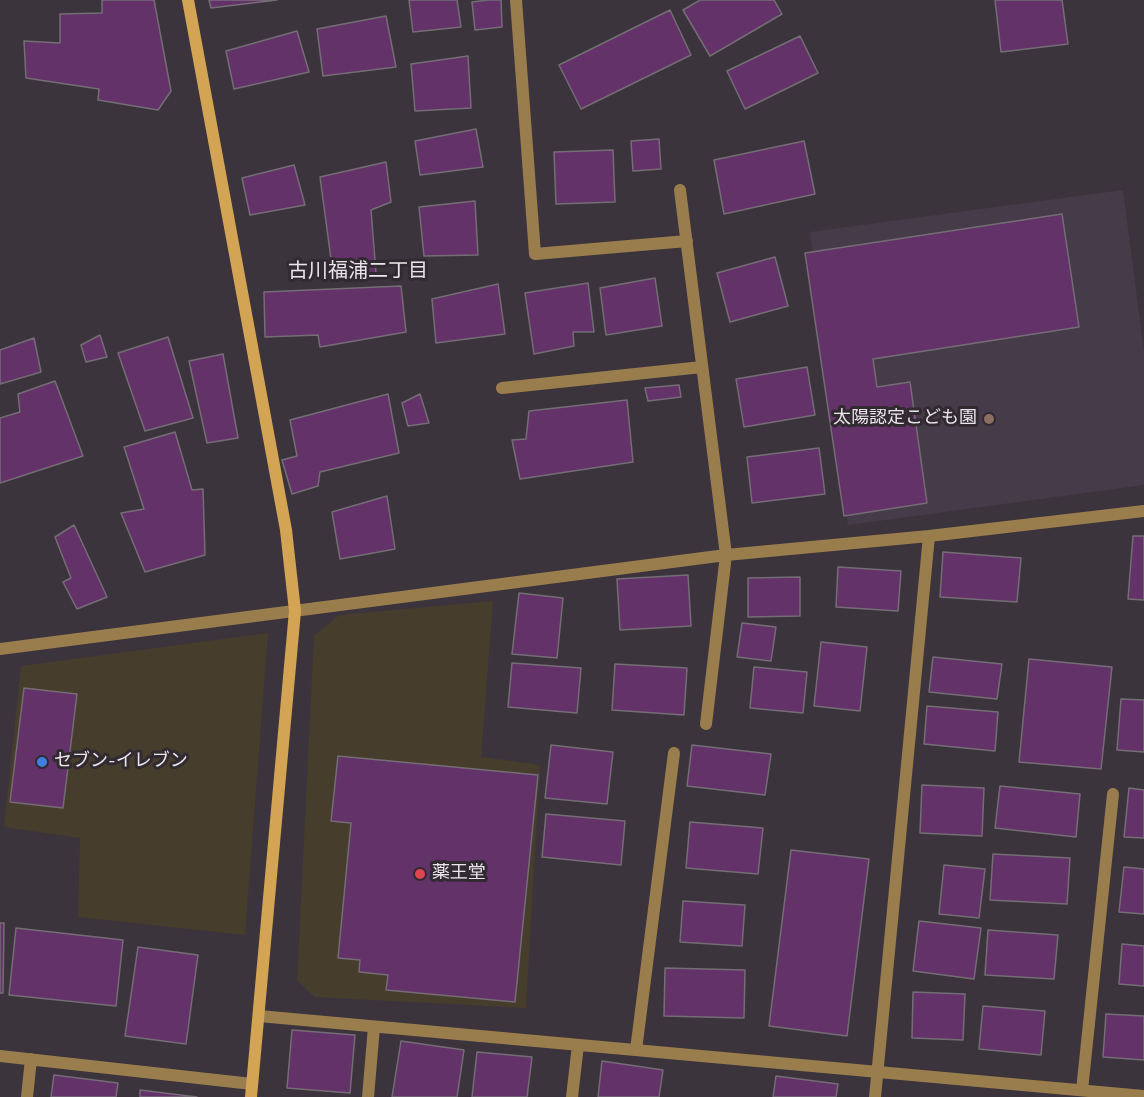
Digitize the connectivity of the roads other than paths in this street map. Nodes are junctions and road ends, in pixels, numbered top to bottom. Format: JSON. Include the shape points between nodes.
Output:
{"nodes":[{"id":1,"x":188,"y":0,"type":"edge"},
{"id":2,"x":516,"y":0,"type":"edge"},
{"id":3,"x":680,"y":190,"type":"dead end"},
{"id":4,"x":687,"y":240,"type":"junction"},
{"id":5,"x":702,"y":367,"type":"junction"},
{"id":6,"x":502,"y":388,"type":"dead end"},
{"id":7,"x":1144,"y":511,"type":"edge"},
{"id":8,"x":929,"y":536,"type":"junction"},
{"id":9,"x":726,"y":555,"type":"junction"},
{"id":10,"x":295,"y":611,"type":"junction"},
{"id":11,"x":0,"y":649,"type":"edge"},
{"id":12,"x":706,"y":724,"type":"dead end"},
{"id":13,"x":674,"y":753,"type":"dead end"},
{"id":14,"x":1113,"y":794,"type":"dead end"},
{"id":15,"x":259,"y":1016,"type":"junction"},
{"id":16,"x":374,"y":1027,"type":"junction"},
{"id":17,"x":578,"y":1045,"type":"junction"},
{"id":18,"x":636,"y":1050,"type":"junction"},
{"id":19,"x":0,"y":1056,"type":"edge"},
{"id":20,"x":31,"y":1059,"type":"junction"},
{"id":21,"x":878,"y":1072,"type":"junction"},
{"id":22,"x":252,"y":1084,"type":"junction"},
{"id":23,"x":1082,"y":1090,"type":"junction"},
{"id":24,"x":1144,"y":1096,"type":"edge"},
{"id":25,"x":27,"y":1097,"type":"edge"},
{"id":26,"x":250,"y":1097,"type":"edge"},
{"id":27,"x":368,"y":1097,"type":"edge"},
{"id":28,"x":572,"y":1097,"type":"edge"},
{"id":29,"x":875,"y":1097,"type":"edge"}],
"edges":[{"from":1,"to":10,"type":"street","via":[[286,530]]},
{"from":2,"to":4,"type":"street","via":[[535,254]]},
{"from":3,"to":4,"type":"street"},
{"from":4,"to":5,"type":"street"},
{"from":5,"to":6,"type":"street"},
{"from":5,"to":9,"type":"street"},
{"from":7,"to":8,"type":"street"},
{"from":8,"to":9,"type":"street"},
{"from":8,"to":21,"type":"street"},
{"from":9,"to":10,"type":"street"},
{"from":9,"to":12,"type":"street"},
{"from":10,"to":11,"type":"street"},
{"from":10,"to":15,"type":"street"},
{"from":13,"to":18,"type":"street"},
{"from":14,"to":23,"type":"street"},
{"from":15,"to":16,"type":"street"},
{"from":15,"to":22,"type":"street"},
{"from":16,"to":17,"type":"street"},
{"from":16,"to":27,"type":"street"},
{"from":17,"to":18,"type":"street"},
{"from":17,"to":28,"type":"street"},
{"from":18,"to":21,"type":"street"},
{"from":19,"to":20,"type":"street"},
{"from":20,"to":22,"type":"street"},
{"from":20,"to":25,"type":"street"},
{"from":21,"to":23,"type":"street"},
{"from":21,"to":29,"type":"street"},
{"from":22,"to":26,"type":"street"},
{"from":23,"to":24,"type":"street"}]}
